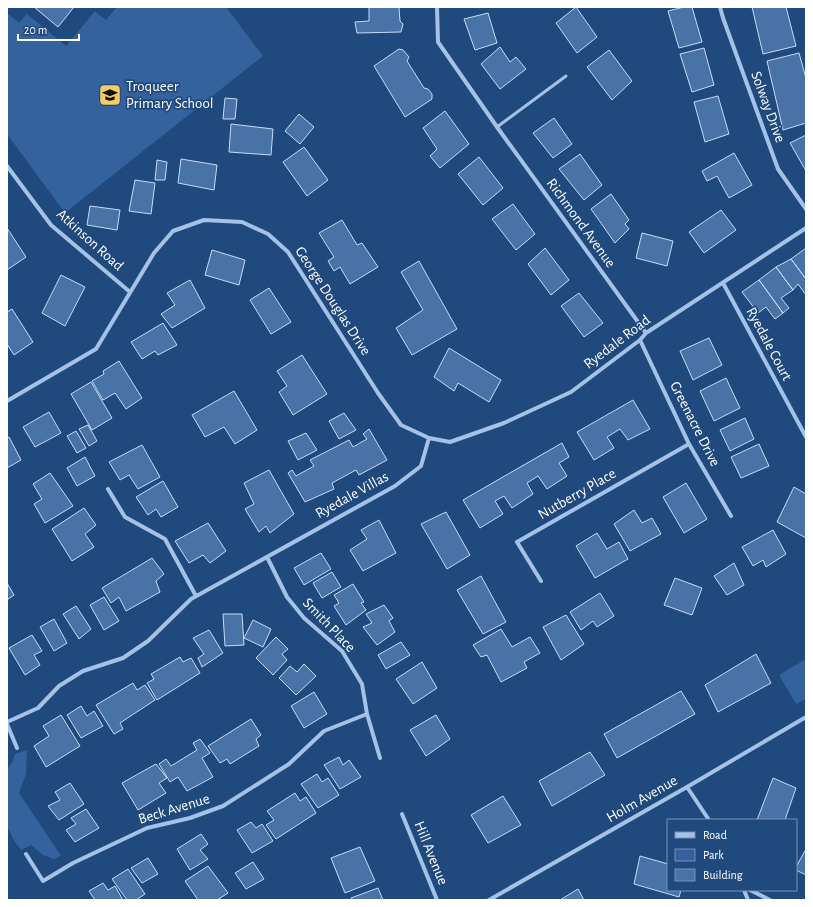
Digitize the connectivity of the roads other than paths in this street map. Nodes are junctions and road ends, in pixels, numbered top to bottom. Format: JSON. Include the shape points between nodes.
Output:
{"nodes":[{"id":1,"x":436,"y":7,"type":"edge"},
{"id":2,"x":720,"y":7,"type":"edge"},
{"id":3,"x":566,"y":76,"type":"dead end"},
{"id":4,"x":497,"y":127,"type":"junction"},
{"id":5,"x":7,"y":166,"type":"edge"},
{"id":6,"x":806,"y":209,"type":"edge"},
{"id":7,"x":806,"y":228,"type":"edge"},
{"id":8,"x":723,"y":283,"type":"junction"},
{"id":9,"x":130,"y":292,"type":"junction"},
{"id":10,"x":646,"y":333,"type":"junction"},
{"id":11,"x":640,"y":340,"type":"junction"},
{"id":12,"x":7,"y":401,"type":"edge"},
{"id":13,"x":806,"y":437,"type":"edge"},
{"id":14,"x":429,"y":438,"type":"junction"},
{"id":15,"x":689,"y":444,"type":"junction"},
{"id":16,"x":108,"y":489,"type":"dead end"},
{"id":17,"x":731,"y":516,"type":"dead end"},
{"id":18,"x":267,"y":557,"type":"junction"},
{"id":19,"x":541,"y":581,"type":"dead end"},
{"id":20,"x":196,"y":596,"type":"junction"},
{"id":21,"x":367,"y":714,"type":"junction"},
{"id":22,"x":806,"y":717,"type":"edge"},
{"id":23,"x":7,"y":723,"type":"edge"},
{"id":24,"x":17,"y":748,"type":"dead end"},
{"id":25,"x":380,"y":758,"type":"dead end"},
{"id":26,"x":687,"y":787,"type":"junction"},
{"id":27,"x":402,"y":814,"type":"dead end"},
{"id":28,"x":708,"y":819,"type":"edge"},
{"id":29,"x":26,"y":854,"type":"dead end"},
{"id":30,"x":752,"y":891,"type":"edge"},
{"id":31,"x":437,"y":900,"type":"edge"},
{"id":32,"x":489,"y":900,"type":"edge"},
{"id":33,"x":770,"y":900,"type":"edge"}],
"edges":[{"from":1,"to":4,"type":"street","name":"Richmond Avenue","via":[[438,42]]},
{"from":2,"to":6,"type":"street","name":"Solway Drive","via":[[778,169]]},
{"from":3,"to":4,"type":"lane"},
{"from":4,"to":10,"type":"street","name":"Richmond Avenue"},
{"from":5,"to":9,"type":"street","name":"Atkinson Road","via":[[51,225]]},
{"from":7,"to":8,"type":"street","name":"Ryedale Road"},
{"from":8,"to":10,"type":"street","name":"Ryedale Road"},
{"from":8,"to":13,"type":"street","name":"Ryedale Court"},
{"from":9,"to":12,"type":"street","name":"George Douglas Drive","via":[[96,349]]},
{"from":9,"to":14,"type":"street","name":"George Douglas Drive","via":[[154,253],[173,231],[204,220],[242,222],[268,234],[288,252],[378,394],[401,425]]},
{"from":10,"to":11,"type":"street","name":"Ryedale Road"},
{"from":11,"to":14,"type":"street","name":"Ryedale Road","via":[[570,392],[504,423],[450,442]]},
{"from":11,"to":15,"type":"street","name":"Greenacre Drive"},
{"from":14,"to":18,"type":"street","name":"Ryedale Villas","via":[[421,466],[395,486]]},
{"from":15,"to":17,"type":"street","name":"Greenacre Drive"},
{"from":15,"to":19,"type":"street","name":"Nutberry Place","via":[[517,542]]},
{"from":16,"to":20,"type":"street","via":[[125,517],[165,539]]},
{"from":18,"to":20,"type":"street","name":"Ryedale Villas"},
{"from":18,"to":21,"type":"street","name":"Smith Place","via":[[287,597],[304,618],[342,651],[362,684]]},
{"from":20,"to":23,"type":"street","name":"Ryedale Villas","via":[[148,641],[123,658],[83,671],[59,686],[38,708]]},
{"from":21,"to":25,"type":"street","name":"Smith Place"},
{"from":21,"to":29,"type":"street","name":"Beck Avenue","via":[[324,731],[289,764],[223,806],[190,818],[147,828],[73,863],[43,881]]},
{"from":22,"to":26,"type":"street","name":"Holm Avenue"},
{"from":23,"to":24,"type":"street"},
{"from":26,"to":28,"type":"street"},
{"from":26,"to":32,"type":"street","name":"Holm Avenue"},
{"from":27,"to":31,"type":"street","name":"Hill Avenue"},
{"from":30,"to":33,"type":"street"}]}
